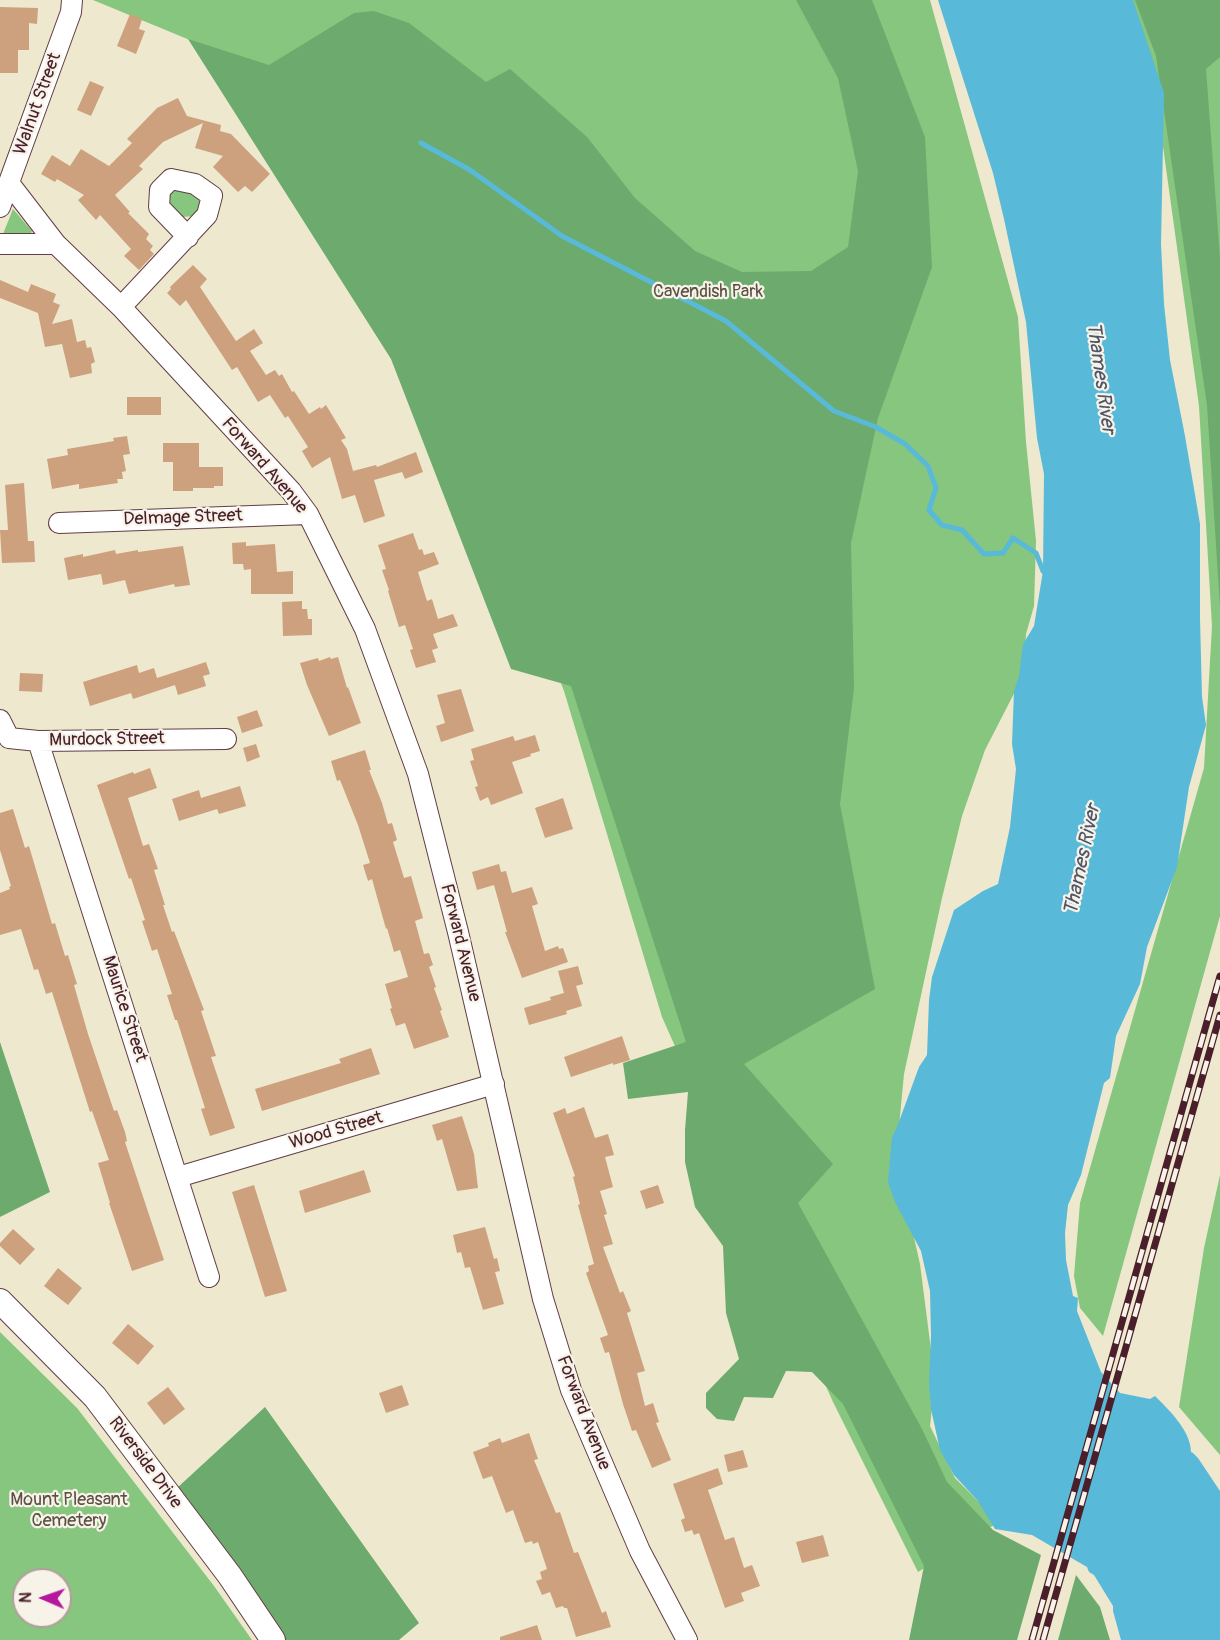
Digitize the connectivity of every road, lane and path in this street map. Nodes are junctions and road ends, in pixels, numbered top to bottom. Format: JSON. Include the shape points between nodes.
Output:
{"nodes":[{"id":1,"x":72,"y":0,"type":"edge"},
{"id":2,"x":9,"y":183,"type":"junction"},
{"id":3,"x":0,"y":207,"type":"edge"},
{"id":4,"x":188,"y":237,"type":"dead end"},
{"id":5,"x":0,"y":244,"type":"edge"},
{"id":6,"x":56,"y":244,"type":"junction"},
{"id":7,"x":121,"y":307,"type":"junction"},
{"id":8,"x":308,"y":514,"type":"junction"},
{"id":9,"x":59,"y":523,"type":"dead end"},
{"id":10,"x":0,"y":720,"type":"edge"},
{"id":11,"x":226,"y":739,"type":"dead end"},
{"id":12,"x":38,"y":741,"type":"junction"},
{"id":13,"x":494,"y":1084,"type":"junction"},
{"id":14,"x":178,"y":1177,"type":"junction"},
{"id":15,"x":209,"y":1277,"type":"dead end"},
{"id":16,"x":0,"y":1301,"type":"edge"},
{"id":17,"x":273,"y":1640,"type":"edge"},
{"id":18,"x":687,"y":1640,"type":"edge"}],
"edges":[{"from":1,"to":2,"type":"street","name":"Walnut Street"},
{"from":2,"to":3,"type":"street","name":"Walnut Street"},
{"from":2,"to":6,"type":"street","name":"Forward Avenue"},
{"from":4,"to":7,"type":"street"},
{"from":5,"to":6,"type":"street"},
{"from":6,"to":7,"type":"street","name":"Forward Avenue"},
{"from":7,"to":8,"type":"street","name":"Forward Avenue","via":[[291,490]]},
{"from":8,"to":9,"type":"street","name":"Delmage Street"},
{"from":8,"to":13,"type":"street","name":"Forward Avenue","via":[[365,629],[418,774]]},
{"from":10,"to":12,"type":"street","name":"Murdock Street","via":[[9,738]]},
{"from":11,"to":12,"type":"street","name":"Murdock Street"},
{"from":12,"to":14,"type":"street","name":"Maurice Street"},
{"from":13,"to":14,"type":"street","name":"Wood Street"},
{"from":13,"to":18,"type":"street","name":"Forward Avenue","via":[[543,1299],[571,1390],[640,1551]]},
{"from":14,"to":15,"type":"street","name":"Maurice Street"},
{"from":16,"to":17,"type":"main road","name":"Riverside Drive","via":[[95,1397],[230,1576]]}]}
